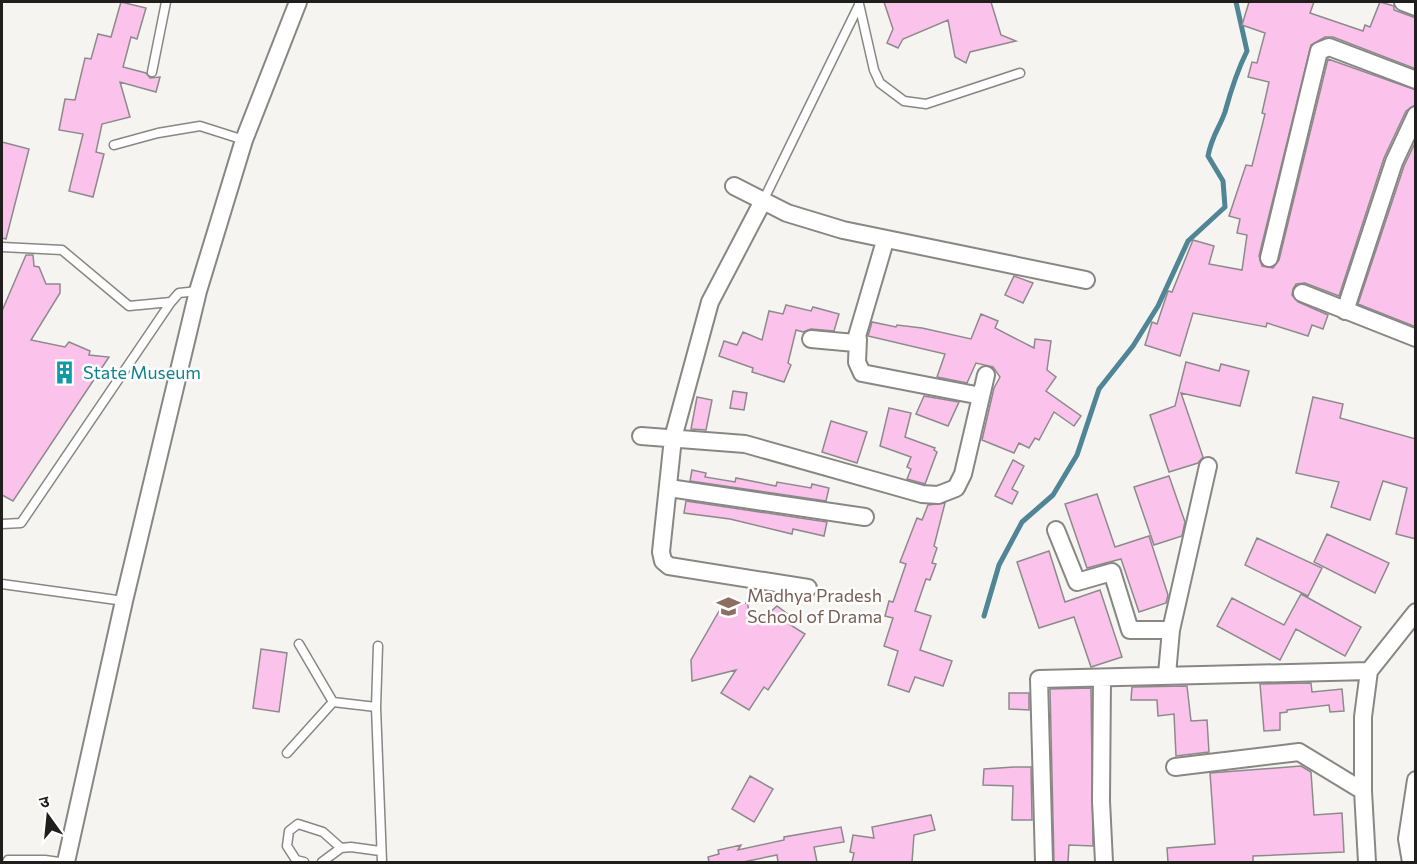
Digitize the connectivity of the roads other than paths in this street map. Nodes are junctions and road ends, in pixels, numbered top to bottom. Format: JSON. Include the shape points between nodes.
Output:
{"nodes":[{"id":1,"x":166,"y":2,"type":"edge"},
{"id":2,"x":298,"y":2,"type":"edge"},
{"id":3,"x":1403,"y":2,"type":"edge"},
{"id":4,"x":860,"y":3,"type":"edge"},
{"id":5,"x":1416,"y":7,"type":"edge"},
{"id":6,"x":152,"y":72,"type":"dead end"},
{"id":7,"x":1020,"y":73,"type":"dead end"},
{"id":8,"x":1416,"y":80,"type":"edge"},
{"id":9,"x":1416,"y":115,"type":"edge"},
{"id":10,"x":244,"y":140,"type":"junction"},
{"id":11,"x":114,"y":144,"type":"dead end"},
{"id":12,"x":1409,"y":147,"type":"edge"},
{"id":13,"x":734,"y":186,"type":"dead end"},
{"id":14,"x":763,"y":201,"type":"junction"},
{"id":15,"x":885,"y":241,"type":"junction"},
{"id":16,"x":2,"y":247,"type":"edge"},
{"id":17,"x":1269,"y":258,"type":"dead end"},
{"id":18,"x":1086,"y":280,"type":"dead end"},
{"id":19,"x":198,"y":291,"type":"junction"},
{"id":20,"x":1302,"y":293,"type":"dead end"},
{"id":21,"x":171,"y":302,"type":"junction"},
{"id":22,"x":1345,"y":311,"type":"junction"},
{"id":23,"x":1416,"y":338,"type":"edge"},
{"id":24,"x":811,"y":339,"type":"dead end"},
{"id":25,"x":858,"y":339,"type":"junction"},
{"id":26,"x":986,"y":375,"type":"dead end"},
{"id":27,"x":981,"y":396,"type":"junction"},
{"id":28,"x":641,"y":435,"type":"dead end"},
{"id":29,"x":673,"y":438,"type":"junction"},
{"id":30,"x":1208,"y":466,"type":"dead end"},
{"id":31,"x":669,"y":488,"type":"junction"},
{"id":32,"x":865,"y":517,"type":"dead end"},
{"id":33,"x":2,"y":524,"type":"edge"},
{"id":34,"x":1056,"y":530,"type":"dead end"},
{"id":35,"x":2,"y":584,"type":"edge"},
{"id":36,"x":808,"y":588,"type":"dead end"},
{"id":37,"x":124,"y":601,"type":"junction"},
{"id":38,"x":1416,"y":612,"type":"edge"},
{"id":39,"x":1171,"y":630,"type":"junction"},
{"id":40,"x":299,"y":644,"type":"dead end"},
{"id":41,"x":378,"y":646,"type":"dead end"},
{"id":42,"x":1369,"y":671,"type":"junction"},
{"id":43,"x":1167,"y":674,"type":"junction"},
{"id":44,"x":1102,"y":680,"type":"junction"},
{"id":45,"x":333,"y":702,"type":"junction"},
{"id":46,"x":376,"y":707,"type":"junction"},
{"id":47,"x":287,"y":753,"type":"dead end"},
{"id":48,"x":1175,"y":767,"type":"dead end"},
{"id":49,"x":1416,"y":780,"type":"edge"},
{"id":50,"x":1363,"y":791,"type":"junction"},
{"id":51,"x":341,"y":848,"type":"junction"},
{"id":52,"x":380,"y":851,"type":"junction"},
{"id":53,"x":7,"y":862,"type":"edge"},
{"id":54,"x":59,"y":862,"type":"edge"},
{"id":55,"x":66,"y":862,"type":"edge"},
{"id":56,"x":304,"y":862,"type":"edge"},
{"id":57,"x":322,"y":862,"type":"edge"},
{"id":58,"x":382,"y":862,"type":"edge"},
{"id":59,"x":1044,"y":862,"type":"edge"},
{"id":60,"x":1104,"y":862,"type":"edge"},
{"id":61,"x":1367,"y":862,"type":"edge"},
{"id":62,"x":1411,"y":862,"type":"edge"}],
"edges":[{"from":1,"to":6,"type":"lane"},
{"from":2,"to":10,"type":"street"},
{"from":3,"to":5,"type":"street"},
{"from":4,"to":7,"type":"lane","via":[[874,70],[880,83],[904,101],[926,104]]},
{"from":4,"to":14,"type":"lane"},
{"from":8,"to":17,"type":"street","via":[[1329,47],[1319,51]]},
{"from":9,"to":12,"type":"street"},
{"from":10,"to":11,"type":"lane","via":[[200,126]]},
{"from":10,"to":19,"type":"street"},
{"from":12,"to":22,"type":"street"},
{"from":13,"to":14,"type":"street"},
{"from":14,"to":15,"type":"street","via":[[788,213]]},
{"from":14,"to":29,"type":"street","via":[[710,302]]},
{"from":15,"to":18,"type":"street"},
{"from":15,"to":25,"type":"street"},
{"from":16,"to":21,"type":"lane","via":[[62,250],[129,306]]},
{"from":19,"to":21,"type":"lane","via":[[179,293]]},
{"from":19,"to":37,"type":"street"},
{"from":20,"to":22,"type":"street"},
{"from":21,"to":33,"type":"lane","via":[[21,524]]},
{"from":22,"to":23,"type":"street"},
{"from":24,"to":25,"type":"street","via":[[849,345]]},
{"from":25,"to":27,"type":"street","via":[[857,362],[862,373]]},
{"from":26,"to":27,"type":"street"},
{"from":27,"to":29,"type":"street","via":[[963,474],[956,488],[938,495],[922,494],[745,444]]},
{"from":28,"to":29,"type":"street"},
{"from":29,"to":31,"type":"street"},
{"from":30,"to":39,"type":"street"},
{"from":31,"to":32,"type":"street"},
{"from":31,"to":36,"type":"street","via":[[661,552],[669,566]]},
{"from":34,"to":39,"type":"street","via":[[1077,582],[1112,572],[1130,630]]},
{"from":35,"to":37,"type":"lane"},
{"from":37,"to":55,"type":"street"},
{"from":38,"to":42,"type":"street"},
{"from":39,"to":43,"type":"street"},
{"from":40,"to":45,"type":"lane"},
{"from":41,"to":46,"type":"lane"},
{"from":42,"to":43,"type":"street"},
{"from":42,"to":50,"type":"street","via":[[1363,717]]},
{"from":43,"to":44,"type":"street"},
{"from":44,"to":59,"type":"street","via":[[1039,679]]},
{"from":44,"to":60,"type":"street"},
{"from":45,"to":46,"type":"lane"},
{"from":45,"to":47,"type":"lane"},
{"from":46,"to":52,"type":"lane"},
{"from":48,"to":50,"type":"street","via":[[1299,752]]},
{"from":49,"to":62,"type":"street","via":[[1407,839]]},
{"from":50,"to":61,"type":"street"},
{"from":51,"to":52,"type":"lane"},
{"from":51,"to":56,"type":"lane","via":[[322,832],[298,824],[289,831],[287,846],[296,860]]},
{"from":51,"to":57,"type":"lane"},
{"from":52,"to":58,"type":"lane"},
{"from":53,"to":54,"type":"lane"}]}
